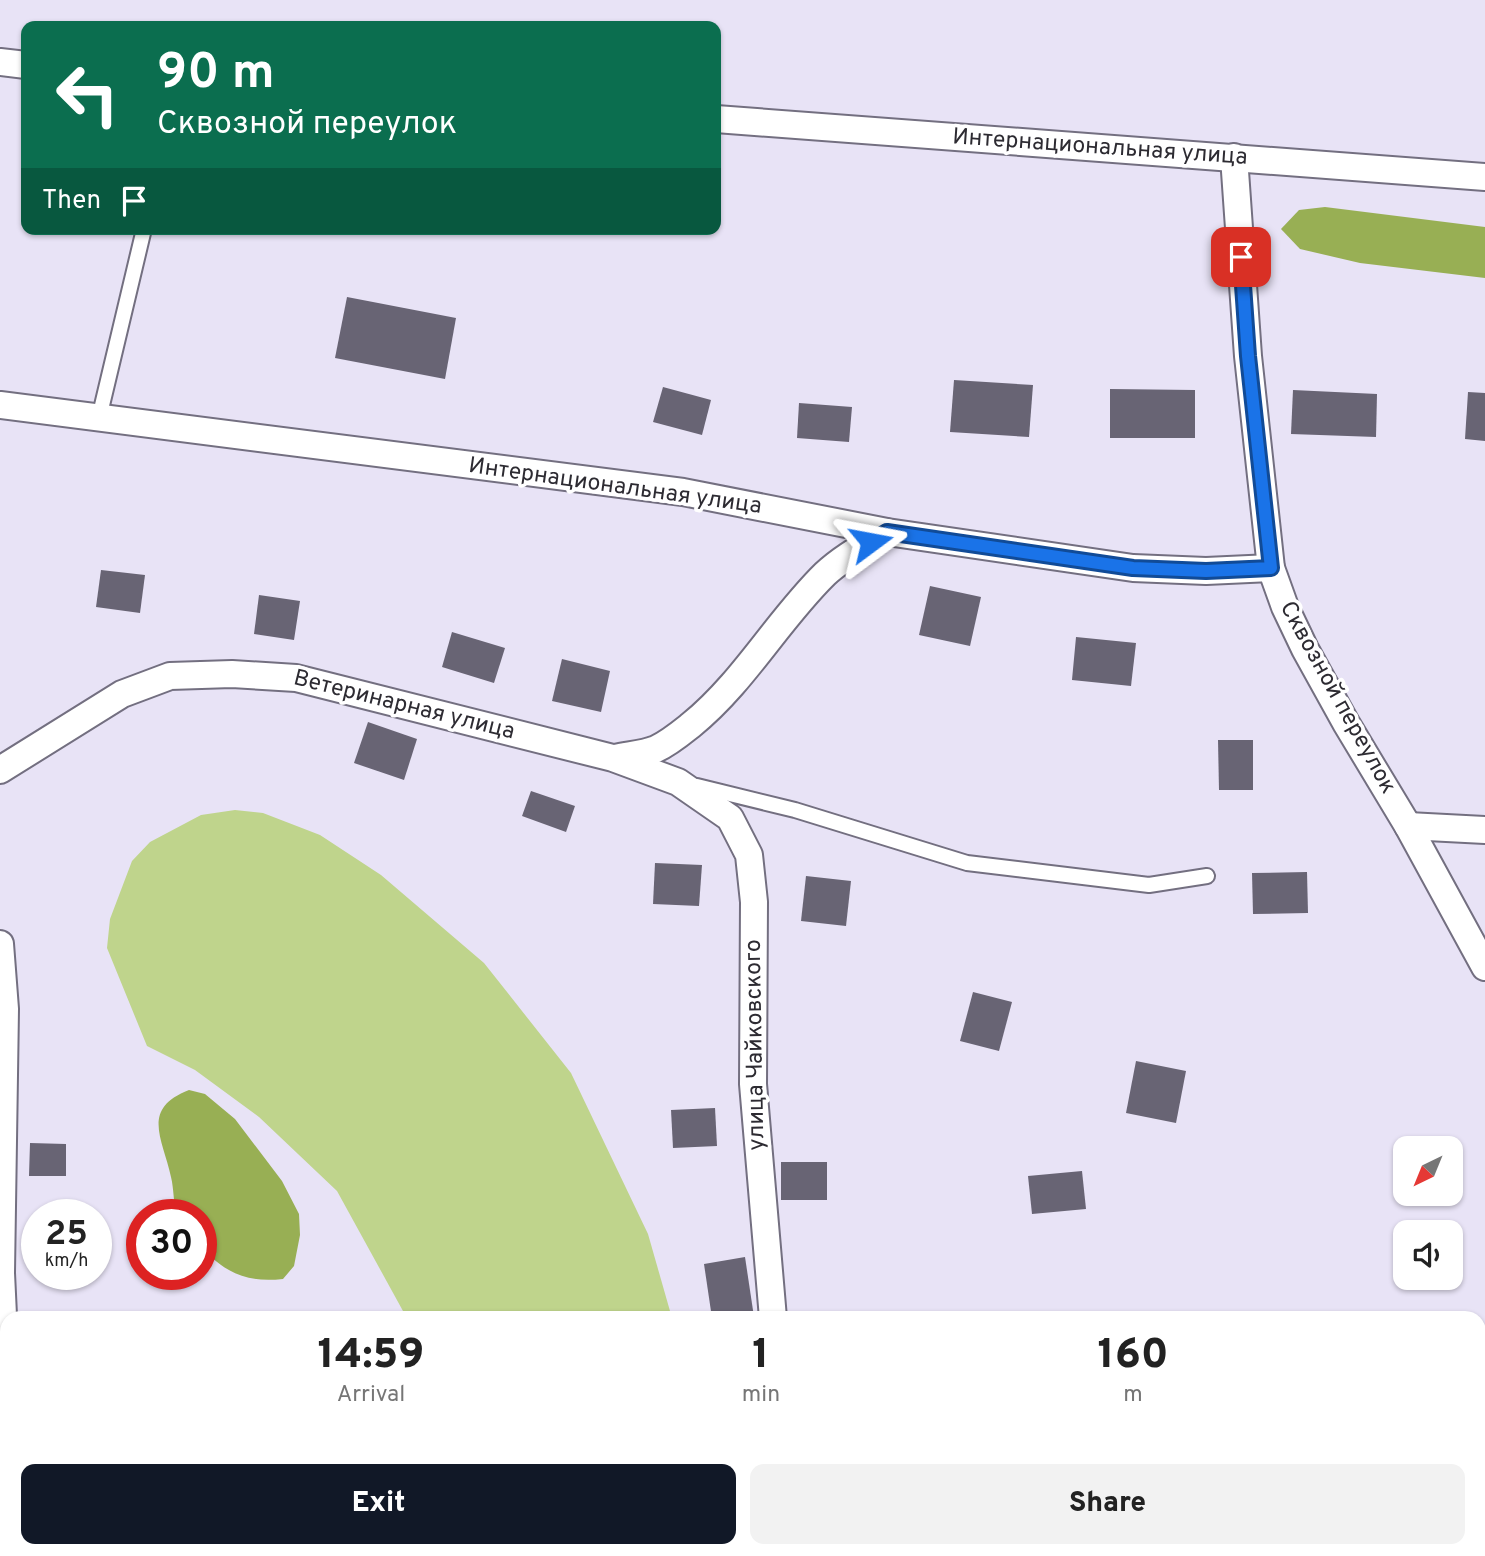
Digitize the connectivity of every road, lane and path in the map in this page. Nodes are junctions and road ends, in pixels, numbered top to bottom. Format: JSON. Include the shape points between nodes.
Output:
{"nodes":[{"id":1,"x":0,"y":62,"type":"edge"},
{"id":2,"x":21,"y":64,"type":"edge"},
{"id":3,"x":721,"y":119,"type":"edge"},
{"id":4,"x":1234,"y":157,"type":"junction"},
{"id":5,"x":1485,"y":177,"type":"edge"},
{"id":6,"x":143,"y":235,"type":"edge"},
{"id":7,"x":0,"y":405,"type":"edge"},
{"id":8,"x":99,"y":418,"type":"junction"},
{"id":9,"x":887,"y":532,"type":"junction"},
{"id":10,"x":1271,"y":568,"type":"junction"},
{"id":11,"x":613,"y":758,"type":"junction"},
{"id":12,"x":0,"y":771,"type":"edge"},
{"id":13,"x":678,"y":782,"type":"junction"},
{"id":14,"x":730,"y":818,"type":"joint"},
{"id":15,"x":1408,"y":826,"type":"junction"},
{"id":16,"x":1485,"y":831,"type":"edge"},
{"id":17,"x":1207,"y":876,"type":"dead end"},
{"id":18,"x":0,"y":944,"type":"edge"},
{"id":19,"x":1485,"y":967,"type":"edge"},
{"id":20,"x":3,"y":1311,"type":"edge"},
{"id":21,"x":772,"y":1311,"type":"edge"}],
"edges":[{"from":1,"to":2,"type":"street"},
{"from":3,"to":4,"type":"street","name":"Интернациональная улица"},
{"from":4,"to":5,"type":"street","name":"Интернациональная улица"},
{"from":4,"to":10,"type":"street","name":"Сквозной переулок","via":[[1248,356]]},
{"from":6,"to":8,"type":"lane"},
{"from":7,"to":8,"type":"street","name":"Интернациональная улица"},
{"from":8,"to":9,"type":"street","name":"Интернациональная улица","via":[[682,492]]},
{"from":9,"to":10,"type":"street","name":"Интернациональная улица","via":[[1133,568]]},
{"from":9,"to":11,"type":"street","via":[[826,573],[739,678],[682,733],[656,749]]},
{"from":10,"to":15,"type":"street","name":"Сквозной переулок","via":[[1305,649]]},
{"from":11,"to":12,"type":"street","name":"Ветеринарная улица","via":[[296,678],[232,674],[170,676],[122,694]]},
{"from":11,"to":13,"type":"street","name":"Ветеринарная улица"},
{"from":13,"to":14,"type":"street","name":"Ветеринарная улица"},
{"from":13,"to":17,"type":"lane","via":[[795,810],[967,863],[1149,885]]},
{"from":14,"to":21,"type":"street","name":"улица Чайковского","via":[[749,855],[754,902],[753,1084]]},
{"from":15,"to":16,"type":"street"},
{"from":15,"to":19,"type":"street","name":"Сквозной переулок"},
{"from":18,"to":20,"type":"street","via":[[5,1009]]}]}
